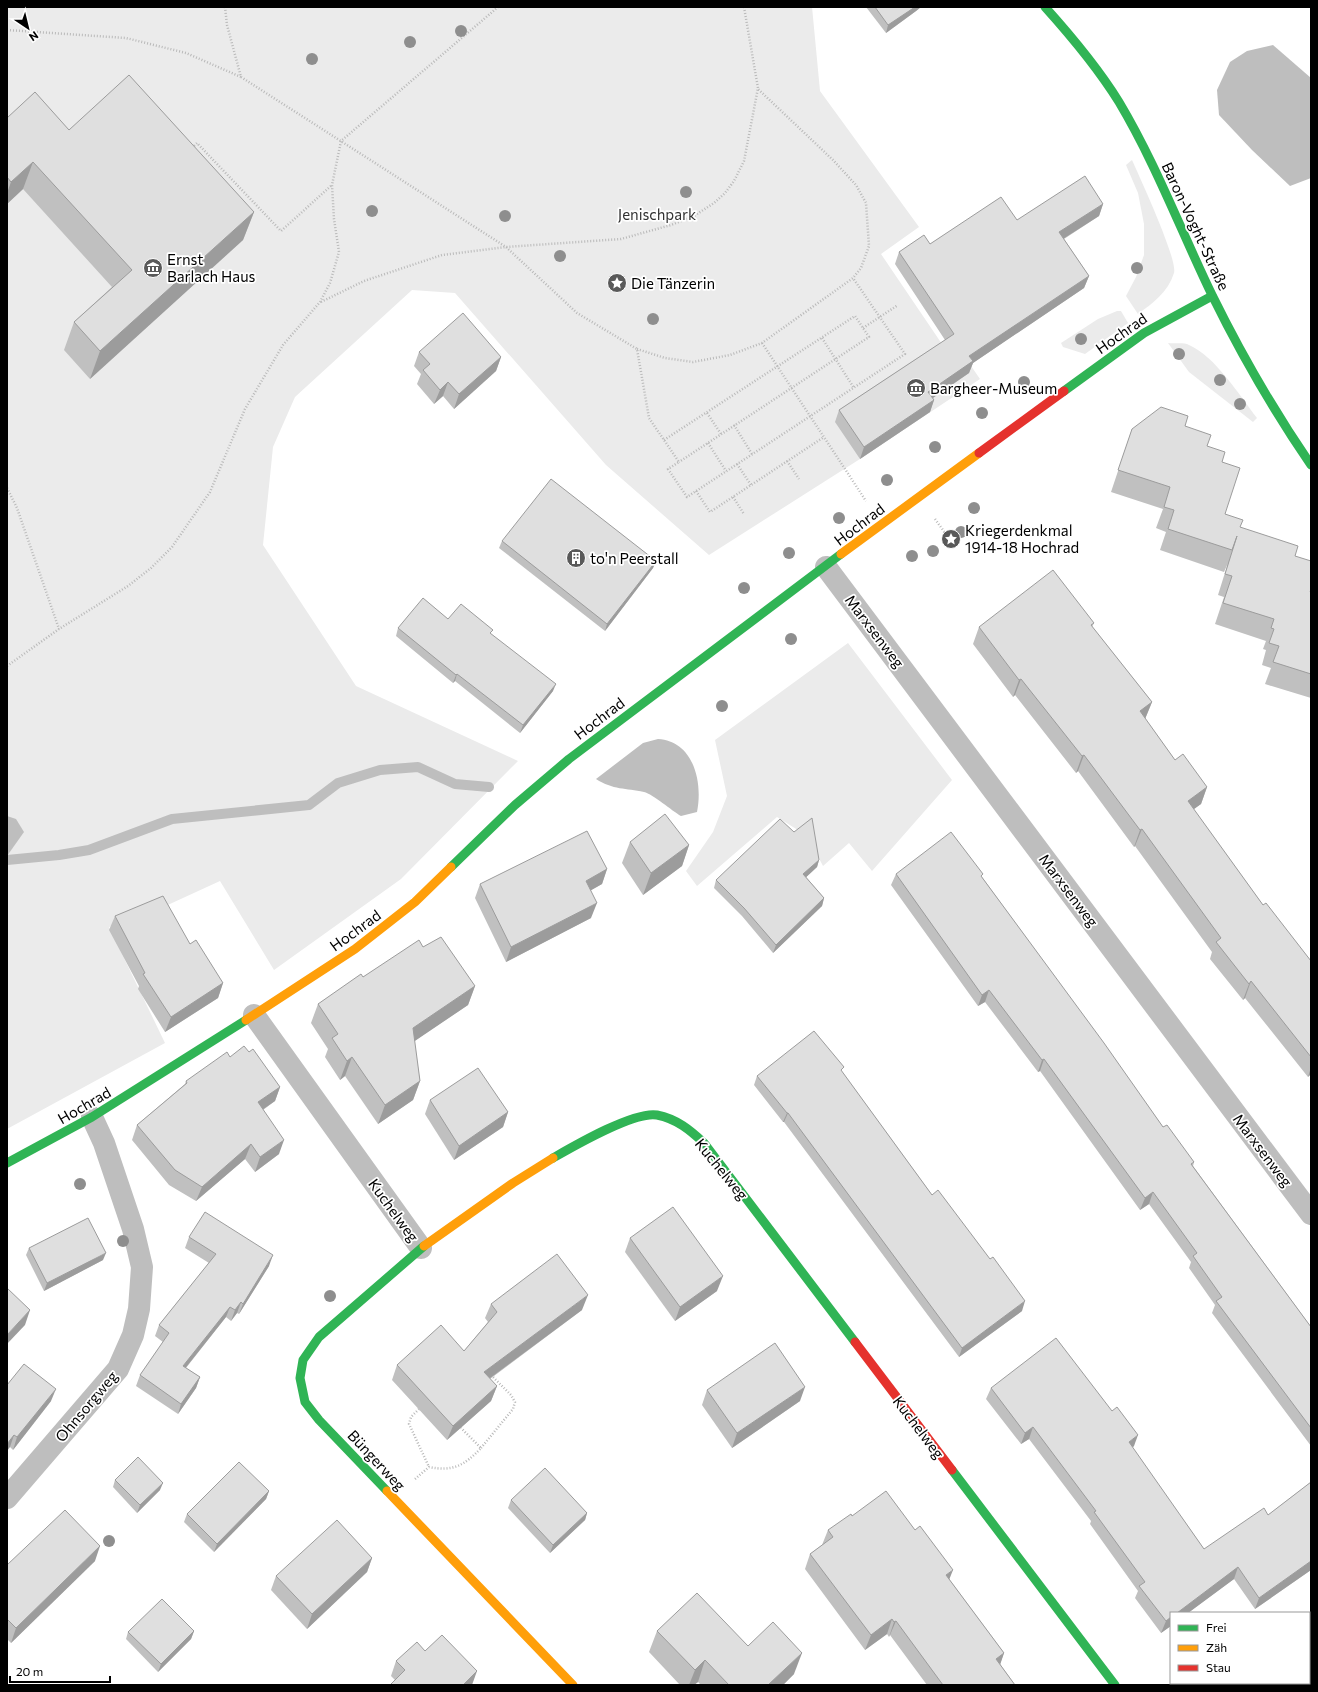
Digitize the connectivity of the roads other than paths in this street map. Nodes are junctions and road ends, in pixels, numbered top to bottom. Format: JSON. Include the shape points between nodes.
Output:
{"nodes":[{"id":1,"x":1045,"y":7,"type":"edge"},
{"id":2,"x":1212,"y":296,"type":"junction"},
{"id":3,"x":1311,"y":465,"type":"edge"},
{"id":4,"x":826,"y":567,"type":"junction"},
{"id":5,"x":254,"y":1015,"type":"junction"},
{"id":6,"x":92,"y":1118,"type":"junction"},
{"id":7,"x":7,"y":1163,"type":"edge"},
{"id":8,"x":1311,"y":1214,"type":"edge"},
{"id":9,"x":421,"y":1248,"type":"junction"},
{"id":10,"x":7,"y":1498,"type":"edge"},
{"id":11,"x":573,"y":1685,"type":"edge"},
{"id":12,"x":1115,"y":1685,"type":"edge"}],
"edges":[{"from":1,"to":2,"type":"street","name":"Baron-Voght-Straße","via":[[1089,59],[1119,102],[1166,194]]},
{"from":2,"to":3,"type":"street","name":"Baron-Voght-Straße","via":[[1268,399]]},
{"from":2,"to":4,"type":"street","name":"Hochrad","via":[[1144,333],[881,524]]},
{"from":4,"to":5,"type":"street","name":"Hochrad","via":[[569,759],[392,921]]},
{"from":4,"to":8,"type":"street","name":"Marxsenweg"},
{"from":5,"to":6,"type":"street","name":"Hochrad"},
{"from":5,"to":9,"type":"street","name":"Kuchelweg"},
{"from":6,"to":7,"type":"street","name":"Hochrad"},
{"from":6,"to":10,"type":"street","name":"Ohnsorgweg","via":[[104,1143],[133,1229],[142,1267],[139,1309],[133,1335],[118,1369]]},
{"from":9,"to":11,"type":"street","name":"Büngerweg","via":[[320,1337],[303,1360],[300,1378],[305,1402],[319,1420]]},
{"from":9,"to":12,"type":"street","name":"Kuchelweg","via":[[519,1179],[575,1145],[629,1119],[656,1115],[685,1126],[704,1144]]}]}
